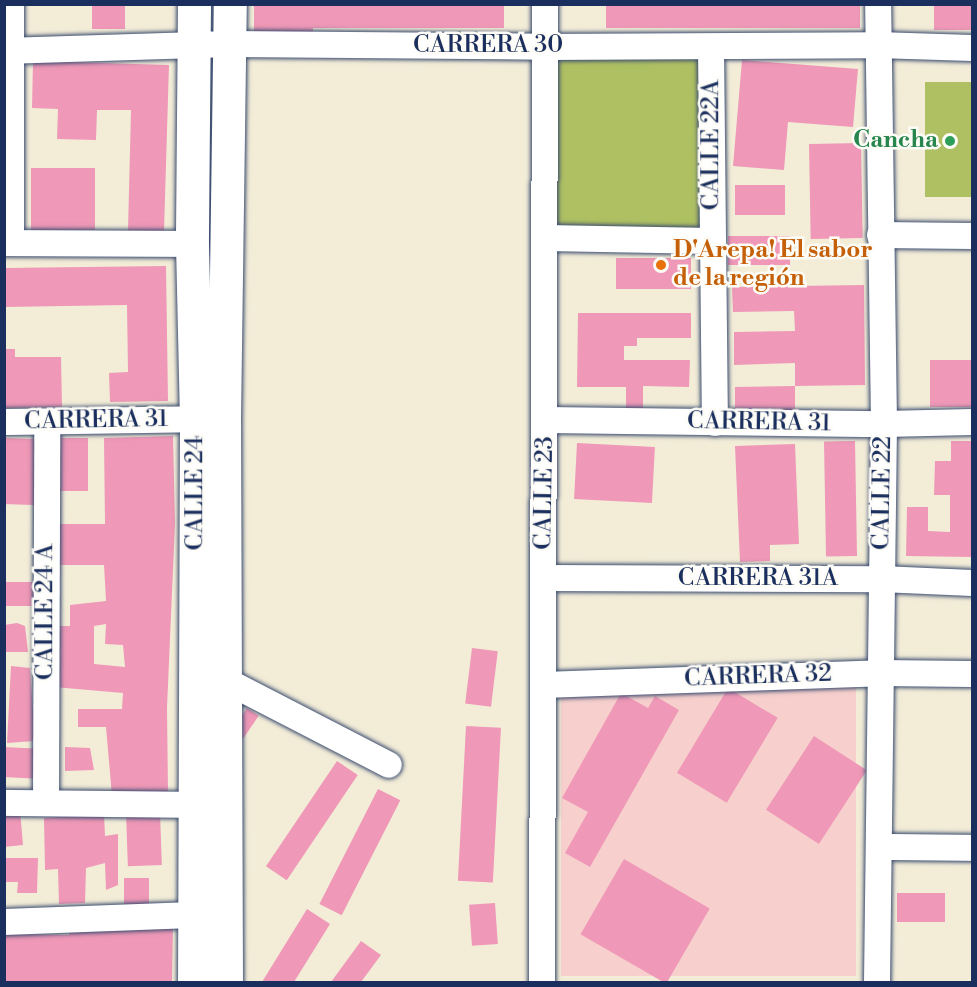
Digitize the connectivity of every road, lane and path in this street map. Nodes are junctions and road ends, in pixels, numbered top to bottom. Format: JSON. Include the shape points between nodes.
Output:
{"nodes":[{"id":1,"x":11,"y":4,"type":"edge"},
{"id":2,"x":194,"y":4,"type":"edge"},
{"id":3,"x":230,"y":4,"type":"edge"},
{"id":4,"x":544,"y":4,"type":"edge"},
{"id":5,"x":878,"y":4,"type":"edge"},
{"id":6,"x":230,"y":44,"type":"junction"},
{"id":7,"x":877,"y":45,"type":"junction"},
{"id":8,"x":193,"y":46,"type":"junction"},
{"id":9,"x":544,"y":47,"type":"junction"},
{"id":10,"x":711,"y":47,"type":"junction"},
{"id":11,"x":972,"y":48,"type":"edge"},
{"id":12,"x":7,"y":51,"type":"edge"},
{"id":13,"x":880,"y":235,"type":"junction"},
{"id":14,"x":972,"y":236,"type":"edge"},
{"id":15,"x":546,"y":238,"type":"junction"},
{"id":16,"x":713,"y":241,"type":"junction"},
{"id":17,"x":8,"y":243,"type":"edge"},
{"id":18,"x":192,"y":244,"type":"junction"},
{"id":19,"x":210,"y":420,"type":"junction"},
{"id":20,"x":546,"y":420,"type":"junction"},
{"id":21,"x":4,"y":422,"type":"edge"},
{"id":22,"x":47,"y":422,"type":"junction"},
{"id":23,"x":972,"y":422,"type":"edge"},
{"id":24,"x":716,"y":423,"type":"junction"},
{"id":25,"x":884,"y":424,"type":"junction"},
{"id":26,"x":544,"y":578,"type":"junction"},
{"id":27,"x":881,"y":579,"type":"junction"},
{"id":28,"x":972,"y":583,"type":"edge"},
{"id":29,"x":194,"y":666,"type":"junction"},
{"id":30,"x":880,"y":673,"type":"junction"},
{"id":31,"x":972,"y":674,"type":"edge"},
{"id":32,"x":225,"y":680,"type":"junction"},
{"id":33,"x":543,"y":685,"type":"junction"},
{"id":34,"x":389,"y":765,"type":"dead end"},
{"id":35,"x":46,"y":802,"type":"junction"},
{"id":36,"x":4,"y":803,"type":"edge"},
{"id":37,"x":193,"y":805,"type":"junction"},
{"id":38,"x":880,"y":847,"type":"junction"},
{"id":39,"x":972,"y":848,"type":"edge"},
{"id":40,"x":193,"y":915,"type":"junction"},
{"id":41,"x":4,"y":922,"type":"edge"},
{"id":42,"x":194,"y":982,"type":"edge"},
{"id":43,"x":226,"y":982,"type":"edge"},
{"id":44,"x":542,"y":982,"type":"edge"},
{"id":45,"x":877,"y":982,"type":"edge"}],
"edges":[{"from":1,"to":12,"type":"street"},
{"from":2,"to":8,"type":"street","name":"CALLE 24"},
{"from":3,"to":6,"type":"street","name":"CALLE 24"},
{"from":4,"to":9,"type":"street","name":"CALLE 23"},
{"from":5,"to":7,"type":"street","name":"CALLE 22"},
{"from":6,"to":8,"type":"street","name":"CARRERA 30"},
{"from":6,"to":9,"type":"street","name":"CARRERA 30"},
{"from":6,"to":19,"type":"street","name":"CALLE 24"},
{"from":7,"to":10,"type":"street","name":"CARRERA 30"},
{"from":7,"to":11,"type":"street","name":"CARRERA 30"},
{"from":7,"to":13,"type":"street","name":"CALLE 22"},
{"from":8,"to":12,"type":"street","name":"CARRERA 30"},
{"from":8,"to":18,"type":"street","name":"CALLE 24"},
{"from":9,"to":10,"type":"street","name":"CARRERA 30"},
{"from":9,"to":15,"type":"street","name":"CALLE 23"},
{"from":10,"to":16,"type":"street","name":"CALLE 22A"},
{"from":12,"to":17,"type":"street"},
{"from":13,"to":14,"type":"street"},
{"from":13,"to":25,"type":"street","name":"CALLE 22"},
{"from":15,"to":16,"type":"street"},
{"from":15,"to":20,"type":"street","name":"CALLE 23"},
{"from":16,"to":24,"type":"street","name":"CALLE 22A"},
{"from":17,"to":18,"type":"street"},
{"from":18,"to":19,"type":"street","name":"CALLE 24"},
{"from":19,"to":22,"type":"street","name":"CARRERA 31"},
{"from":19,"to":29,"type":"street","name":"CALLE 24"},
{"from":19,"to":32,"type":"street","name":"CALLE 24"},
{"from":20,"to":24,"type":"street","name":"CARRERA 31"},
{"from":20,"to":26,"type":"street","name":"CALLE 23"},
{"from":21,"to":22,"type":"street","name":"CARRERA 31"},
{"from":22,"to":35,"type":"street","name":"CALLE 24 A"},
{"from":23,"to":25,"type":"street","name":"CARRERA 31"},
{"from":24,"to":25,"type":"street","name":"CARRERA 31"},
{"from":25,"to":27,"type":"street","name":"CALLE 22"},
{"from":26,"to":27,"type":"street","name":"CARRERA 31A"},
{"from":26,"to":33,"type":"street","name":"CALLE 23"},
{"from":27,"to":28,"type":"street","name":"CARRERA 31A"},
{"from":27,"to":30,"type":"street","name":"CALLE 22"},
{"from":29,"to":32,"type":"street"},
{"from":29,"to":37,"type":"street","name":"CALLE 24"},
{"from":30,"to":31,"type":"street","name":"CARRERA 32"},
{"from":30,"to":33,"type":"street","name":"CARRERA 32"},
{"from":30,"to":38,"type":"street","name":"CALLE 22"},
{"from":32,"to":34,"type":"street"},
{"from":32,"to":43,"type":"street","name":"CALLE 24"},
{"from":33,"to":44,"type":"street","name":"CALLE 23"},
{"from":35,"to":36,"type":"street"},
{"from":35,"to":37,"type":"street"},
{"from":37,"to":40,"type":"street","name":"CALLE 24"},
{"from":38,"to":39,"type":"street"},
{"from":38,"to":45,"type":"street","name":"CALLE 22"},
{"from":40,"to":41,"type":"street"},
{"from":40,"to":42,"type":"street","name":"CALLE 24"}]}
